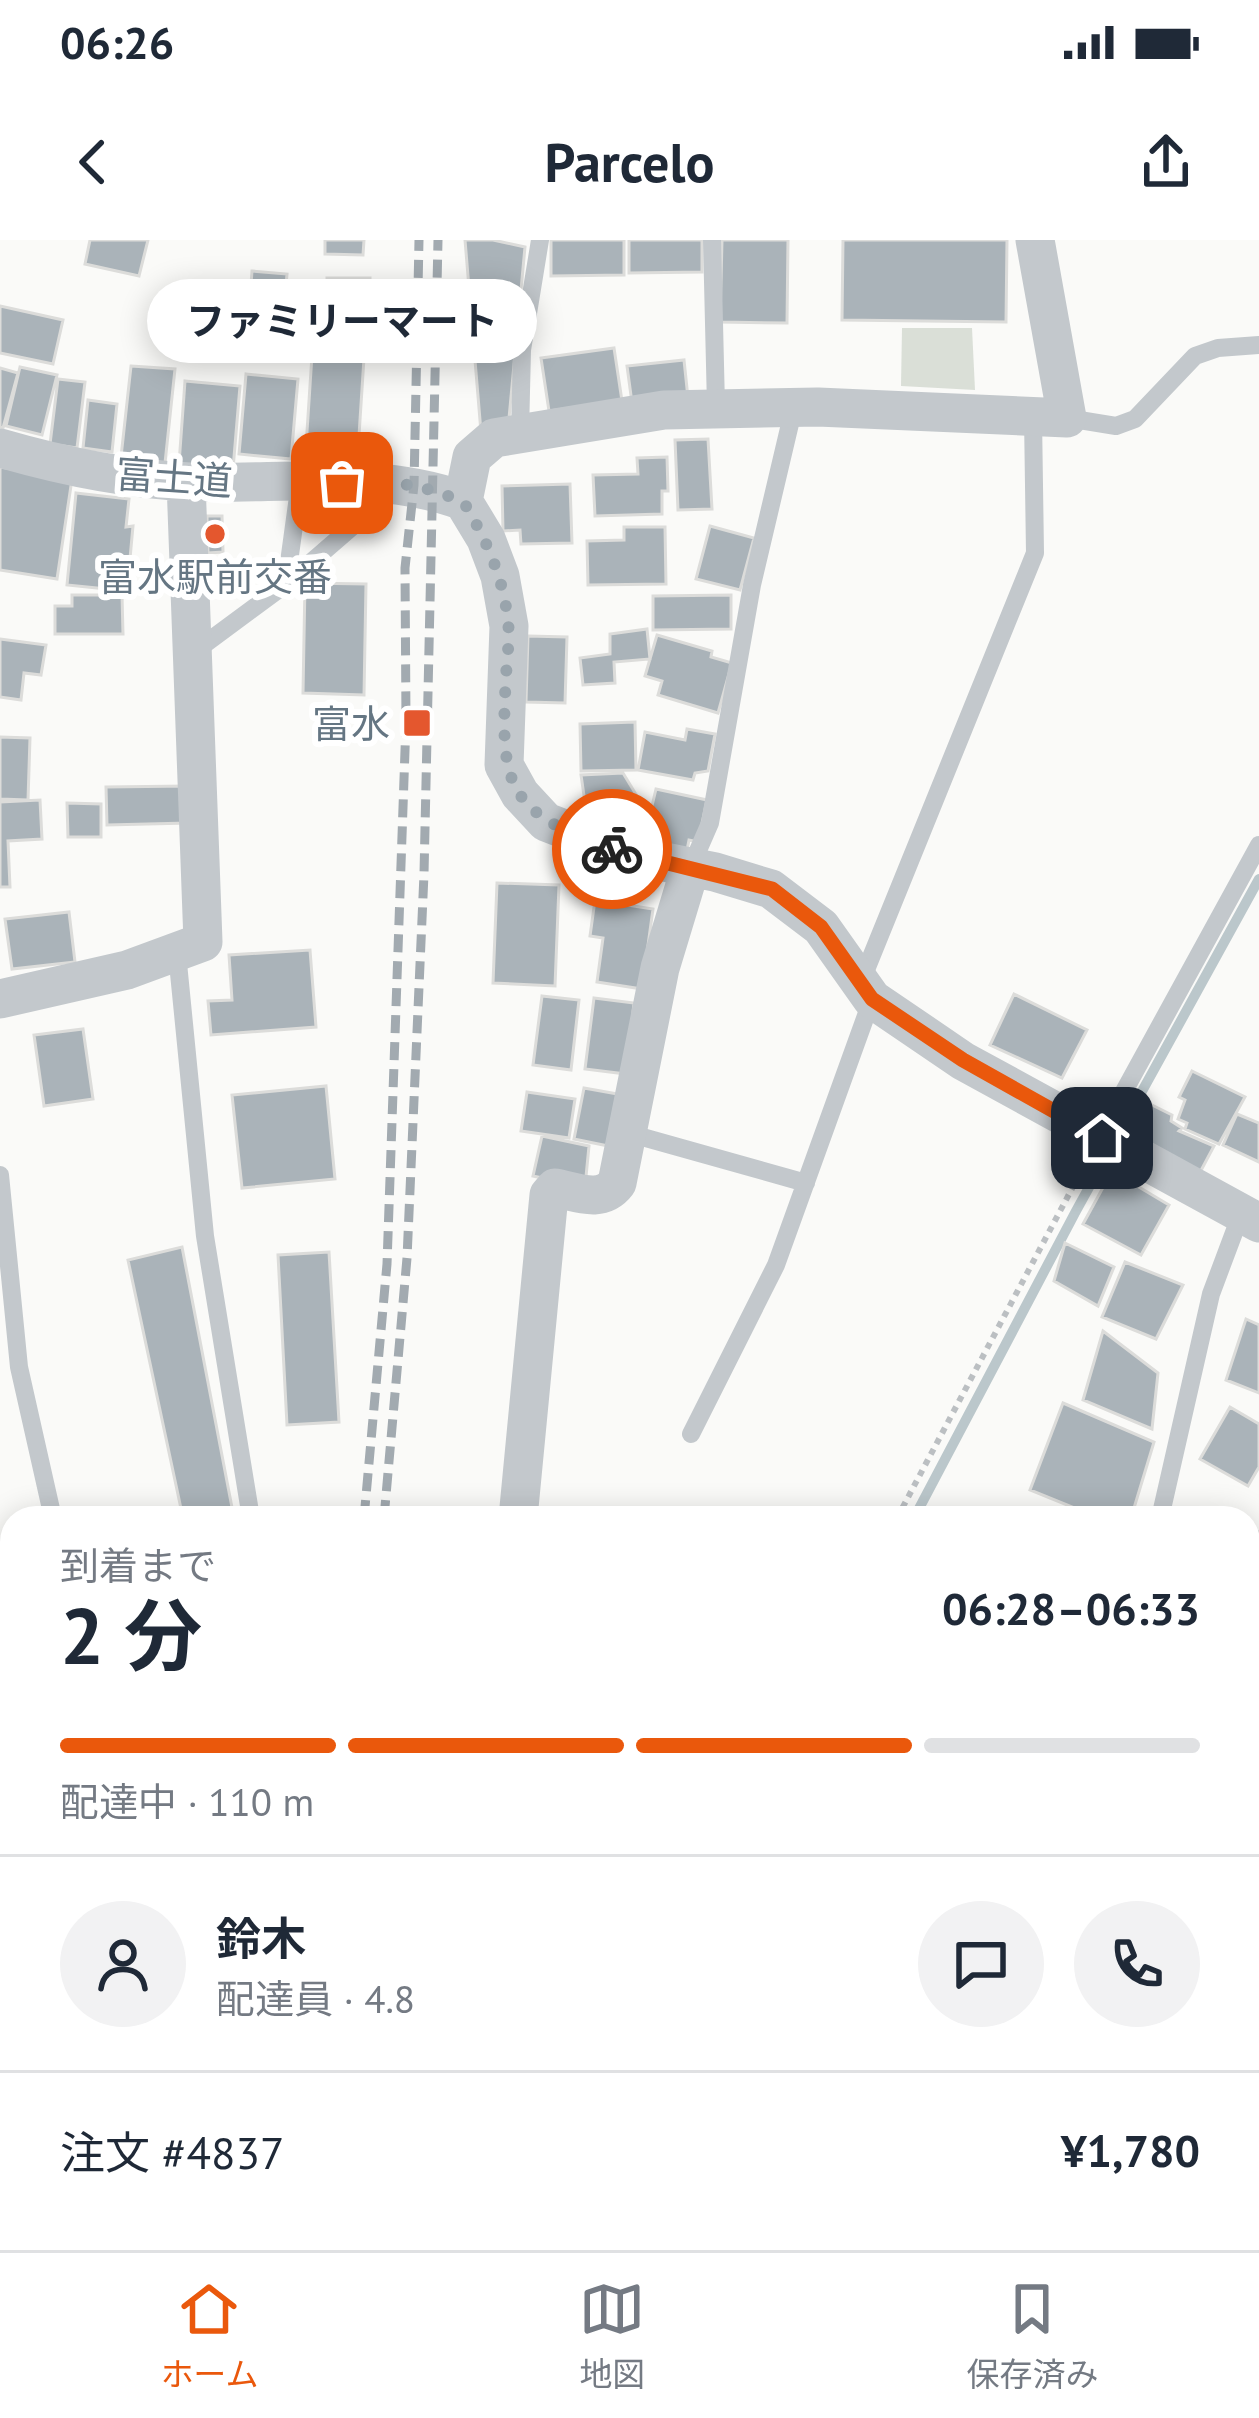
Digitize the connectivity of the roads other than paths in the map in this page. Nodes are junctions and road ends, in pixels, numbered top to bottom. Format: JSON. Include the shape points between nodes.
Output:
{"nodes":[{"id":1,"x":540,"y":240,"type":"edge"},
{"id":2,"x":712,"y":240,"type":"edge"},
{"id":3,"x":1034,"y":240,"type":"edge"},
{"id":4,"x":1259,"y":345,"type":"edge"},
{"id":5,"x":716,"y":406,"type":"junction"},
{"id":6,"x":794,"y":407,"type":"junction"},
{"id":7,"x":1050,"y":418,"type":"junction"},
{"id":8,"x":520,"y":433,"type":"junction"},
{"id":9,"x":0,"y":448,"type":"edge"},
{"id":10,"x":186,"y":482,"type":"junction"},
{"id":11,"x":300,"y":482,"type":"junction"},
{"id":12,"x":385,"y":484,"type":"junction"},
{"id":13,"x":463,"y":501,"type":"junction"},
{"id":14,"x":286,"y":584,"type":"junction"},
{"id":15,"x":192,"y":654,"type":"junction"},
{"id":16,"x":1259,"y":845,"type":"edge"},
{"id":17,"x":690,"y":869,"type":"junction"},
{"id":18,"x":177,"y":953,"type":"junction"},
{"id":19,"x":867,"y":990,"type":"junction"},
{"id":20,"x":0,"y":999,"type":"edge"},
{"id":21,"x":628,"y":1133,"type":"junction"},
{"id":22,"x":1108,"y":1142,"type":"junction"},
{"id":23,"x":0,"y":1175,"type":"edge"},
{"id":24,"x":806,"y":1183,"type":"junction"},
{"id":25,"x":1250,"y":1219,"type":"edge"},
{"id":26,"x":691,"y":1434,"type":"dead end"},
{"id":27,"x":50,"y":1506,"type":"edge"},
{"id":28,"x":249,"y":1506,"type":"edge"},
{"id":29,"x":519,"y":1506,"type":"edge"},
{"id":30,"x":1163,"y":1506,"type":"edge"}],
"edges":[{"from":1,"to":8,"type":"lane"},
{"from":2,"to":5,"type":"lane"},
{"from":3,"to":7,"type":"street"},
{"from":4,"to":7,"type":"lane","via":[[1196,356],[1143,411],[1116,426]]},
{"from":5,"to":6,"type":"street"},
{"from":5,"to":8,"type":"street"},
{"from":6,"to":7,"type":"street"},
{"from":6,"to":17,"type":"lane","via":[[710,823]]},
{"from":7,"to":19,"type":"lane","via":[[1035,553]]},
{"from":8,"to":13,"type":"street","via":[[494,438],[472,457]]},
{"from":9,"to":10,"type":"street","name":"富士道","via":[[74,469]]},
{"from":10,"to":11,"type":"street","name":"富士道"},
{"from":10,"to":15,"type":"street"},
{"from":11,"to":12,"type":"street","name":"富士道"},
{"from":11,"to":14,"type":"lane"},
{"from":12,"to":13,"type":"street","name":"富士道"},
{"from":12,"to":14,"type":"lane","via":[[383,500]]},
{"from":13,"to":17,"type":"street","via":[[500,575],[509,626],[504,765],[520,794],[546,822],[576,836]]},
{"from":14,"to":15,"type":"lane"},
{"from":15,"to":18,"type":"street","via":[[203,941]]},
{"from":16,"to":22,"type":"lane"},
{"from":17,"to":19,"type":"street","via":[[772,889],[799,906]]},
{"from":17,"to":21,"type":"street","via":[[660,968]]},
{"from":18,"to":20,"type":"street"},
{"from":18,"to":28,"type":"lane","via":[[205,1236]]},
{"from":19,"to":22,"type":"street","via":[[963,1060]]},
{"from":19,"to":24,"type":"lane"},
{"from":21,"to":24,"type":"lane"},
{"from":21,"to":29,"type":"street","via":[[610,1192],[555,1188],[549,1195]]},
{"from":22,"to":25,"type":"street"},
{"from":23,"to":27,"type":"lane","via":[[20,1367]]},
{"from":24,"to":26,"type":"lane","via":[[776,1265]]},
{"from":25,"to":30,"type":"lane","via":[[1211,1294]]}]}
